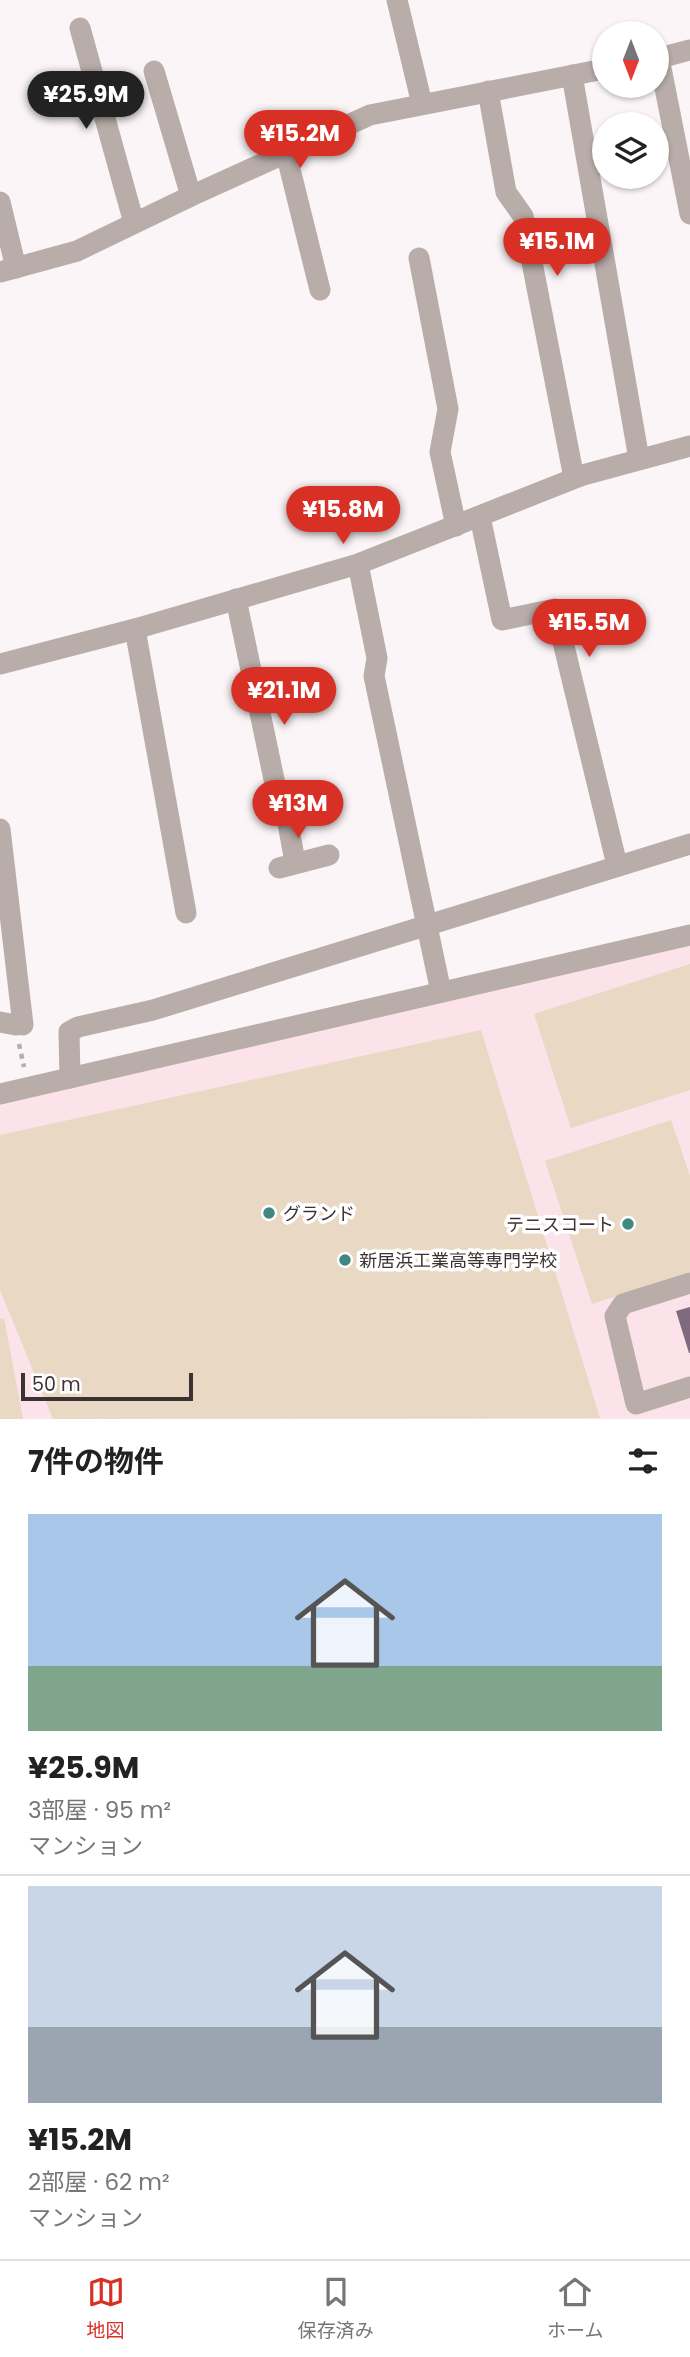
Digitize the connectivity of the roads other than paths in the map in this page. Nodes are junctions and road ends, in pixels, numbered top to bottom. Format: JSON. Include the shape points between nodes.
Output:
{"nodes":[{"id":1,"x":397,"y":0,"type":"edge"},
{"id":2,"x":80,"y":28,"type":"dead end"},
{"id":3,"x":690,"y":50,"type":"edge"},
{"id":4,"x":669,"y":56,"type":"edge"},
{"id":5,"x":154,"y":71,"type":"dead end"},
{"id":6,"x":592,"y":71,"type":"edge"},
{"id":7,"x":572,"y":75,"type":"junction"},
{"id":8,"x":488,"y":91,"type":"junction"},
{"id":9,"x":666,"y":98,"type":"edge"},
{"id":10,"x":422,"y":104,"type":"junction"},
{"id":11,"x":286,"y":153,"type":"junction"},
{"id":12,"x":191,"y":196,"type":"junction"},
{"id":13,"x":0,"y":202,"type":"edge"},
{"id":14,"x":690,"y":214,"type":"edge"},
{"id":15,"x":134,"y":223,"type":"junction"},
{"id":16,"x":419,"y":258,"type":"dead end"},
{"id":17,"x":8,"y":270,"type":"edge"},
{"id":18,"x":320,"y":290,"type":"dead end"},
{"id":19,"x":690,"y":446,"type":"edge"},
{"id":20,"x":639,"y":459,"type":"junction"},
{"id":21,"x":575,"y":478,"type":"junction"},
{"id":22,"x":480,"y":517,"type":"junction"},
{"id":23,"x":456,"y":526,"type":"junction"},
{"id":24,"x":358,"y":564,"type":"junction"},
{"id":25,"x":236,"y":599,"type":"junction"},
{"id":26,"x":135,"y":629,"type":"junction"},
{"id":27,"x":0,"y":664,"type":"edge"},
{"id":28,"x":0,"y":829,"type":"edge"},
{"id":29,"x":690,"y":844,"type":"edge"},
{"id":30,"x":329,"y":855,"type":"dead end"},
{"id":31,"x":617,"y":865,"type":"junction"},
{"id":32,"x":186,"y":913,"type":"dead end"},
{"id":33,"x":426,"y":926,"type":"junction"},
{"id":34,"x":690,"y":935,"type":"edge"},
{"id":35,"x":441,"y":992,"type":"junction"},
{"id":36,"x":13,"y":1024,"type":"edge"},
{"id":37,"x":70,"y":1078,"type":"junction"},
{"id":38,"x":0,"y":1094,"type":"edge"},
{"id":39,"x":690,"y":1283,"type":"edge"},
{"id":40,"x":690,"y":1387,"type":"edge"},
{"id":41,"x":639,"y":1412,"type":"edge"}],
"edges":[{"from":1,"to":10,"type":"street"},
{"from":2,"to":15,"type":"street"},
{"from":3,"to":4,"type":"street"},
{"from":5,"to":12,"type":"street"},
{"from":6,"to":7,"type":"street"},
{"from":7,"to":8,"type":"street"},
{"from":7,"to":20,"type":"street"},
{"from":8,"to":10,"type":"street"},
{"from":8,"to":21,"type":"street","via":[[506,192],[523,216]]},
{"from":9,"to":14,"type":"street"},
{"from":10,"to":11,"type":"street","via":[[370,115]]},
{"from":11,"to":12,"type":"street"},
{"from":11,"to":18,"type":"street"},
{"from":12,"to":15,"type":"street"},
{"from":13,"to":17,"type":"street"},
{"from":15,"to":17,"type":"street","via":[[77,251]]},
{"from":16,"to":23,"type":"street","via":[[449,409],[440,452]]},
{"from":19,"to":20,"type":"street"},
{"from":20,"to":21,"type":"street"},
{"from":21,"to":22,"type":"street"},
{"from":22,"to":23,"type":"street"},
{"from":22,"to":31,"type":"street","via":[[502,620],[555,610]]},
{"from":23,"to":24,"type":"street"},
{"from":24,"to":25,"type":"street"},
{"from":24,"to":33,"type":"street","via":[[377,658],[374,676]]},
{"from":25,"to":26,"type":"street"},
{"from":25,"to":30,"type":"street","via":[[279,803],[285,807],[287,865]]},
{"from":26,"to":27,"type":"street"},
{"from":26,"to":32,"type":"street"},
{"from":28,"to":36,"type":"street"},
{"from":29,"to":31,"type":"street"},
{"from":31,"to":33,"type":"street"},
{"from":33,"to":35,"type":"street"},
{"from":33,"to":37,"type":"street","via":[[153,1010],[78,1027],[69,1032]]},
{"from":34,"to":35,"type":"street"},
{"from":35,"to":37,"type":"street"},
{"from":37,"to":38,"type":"street"},
{"from":39,"to":41,"type":"street","via":[[623,1304],[615,1317]]},
{"from":40,"to":41,"type":"street"}]}
